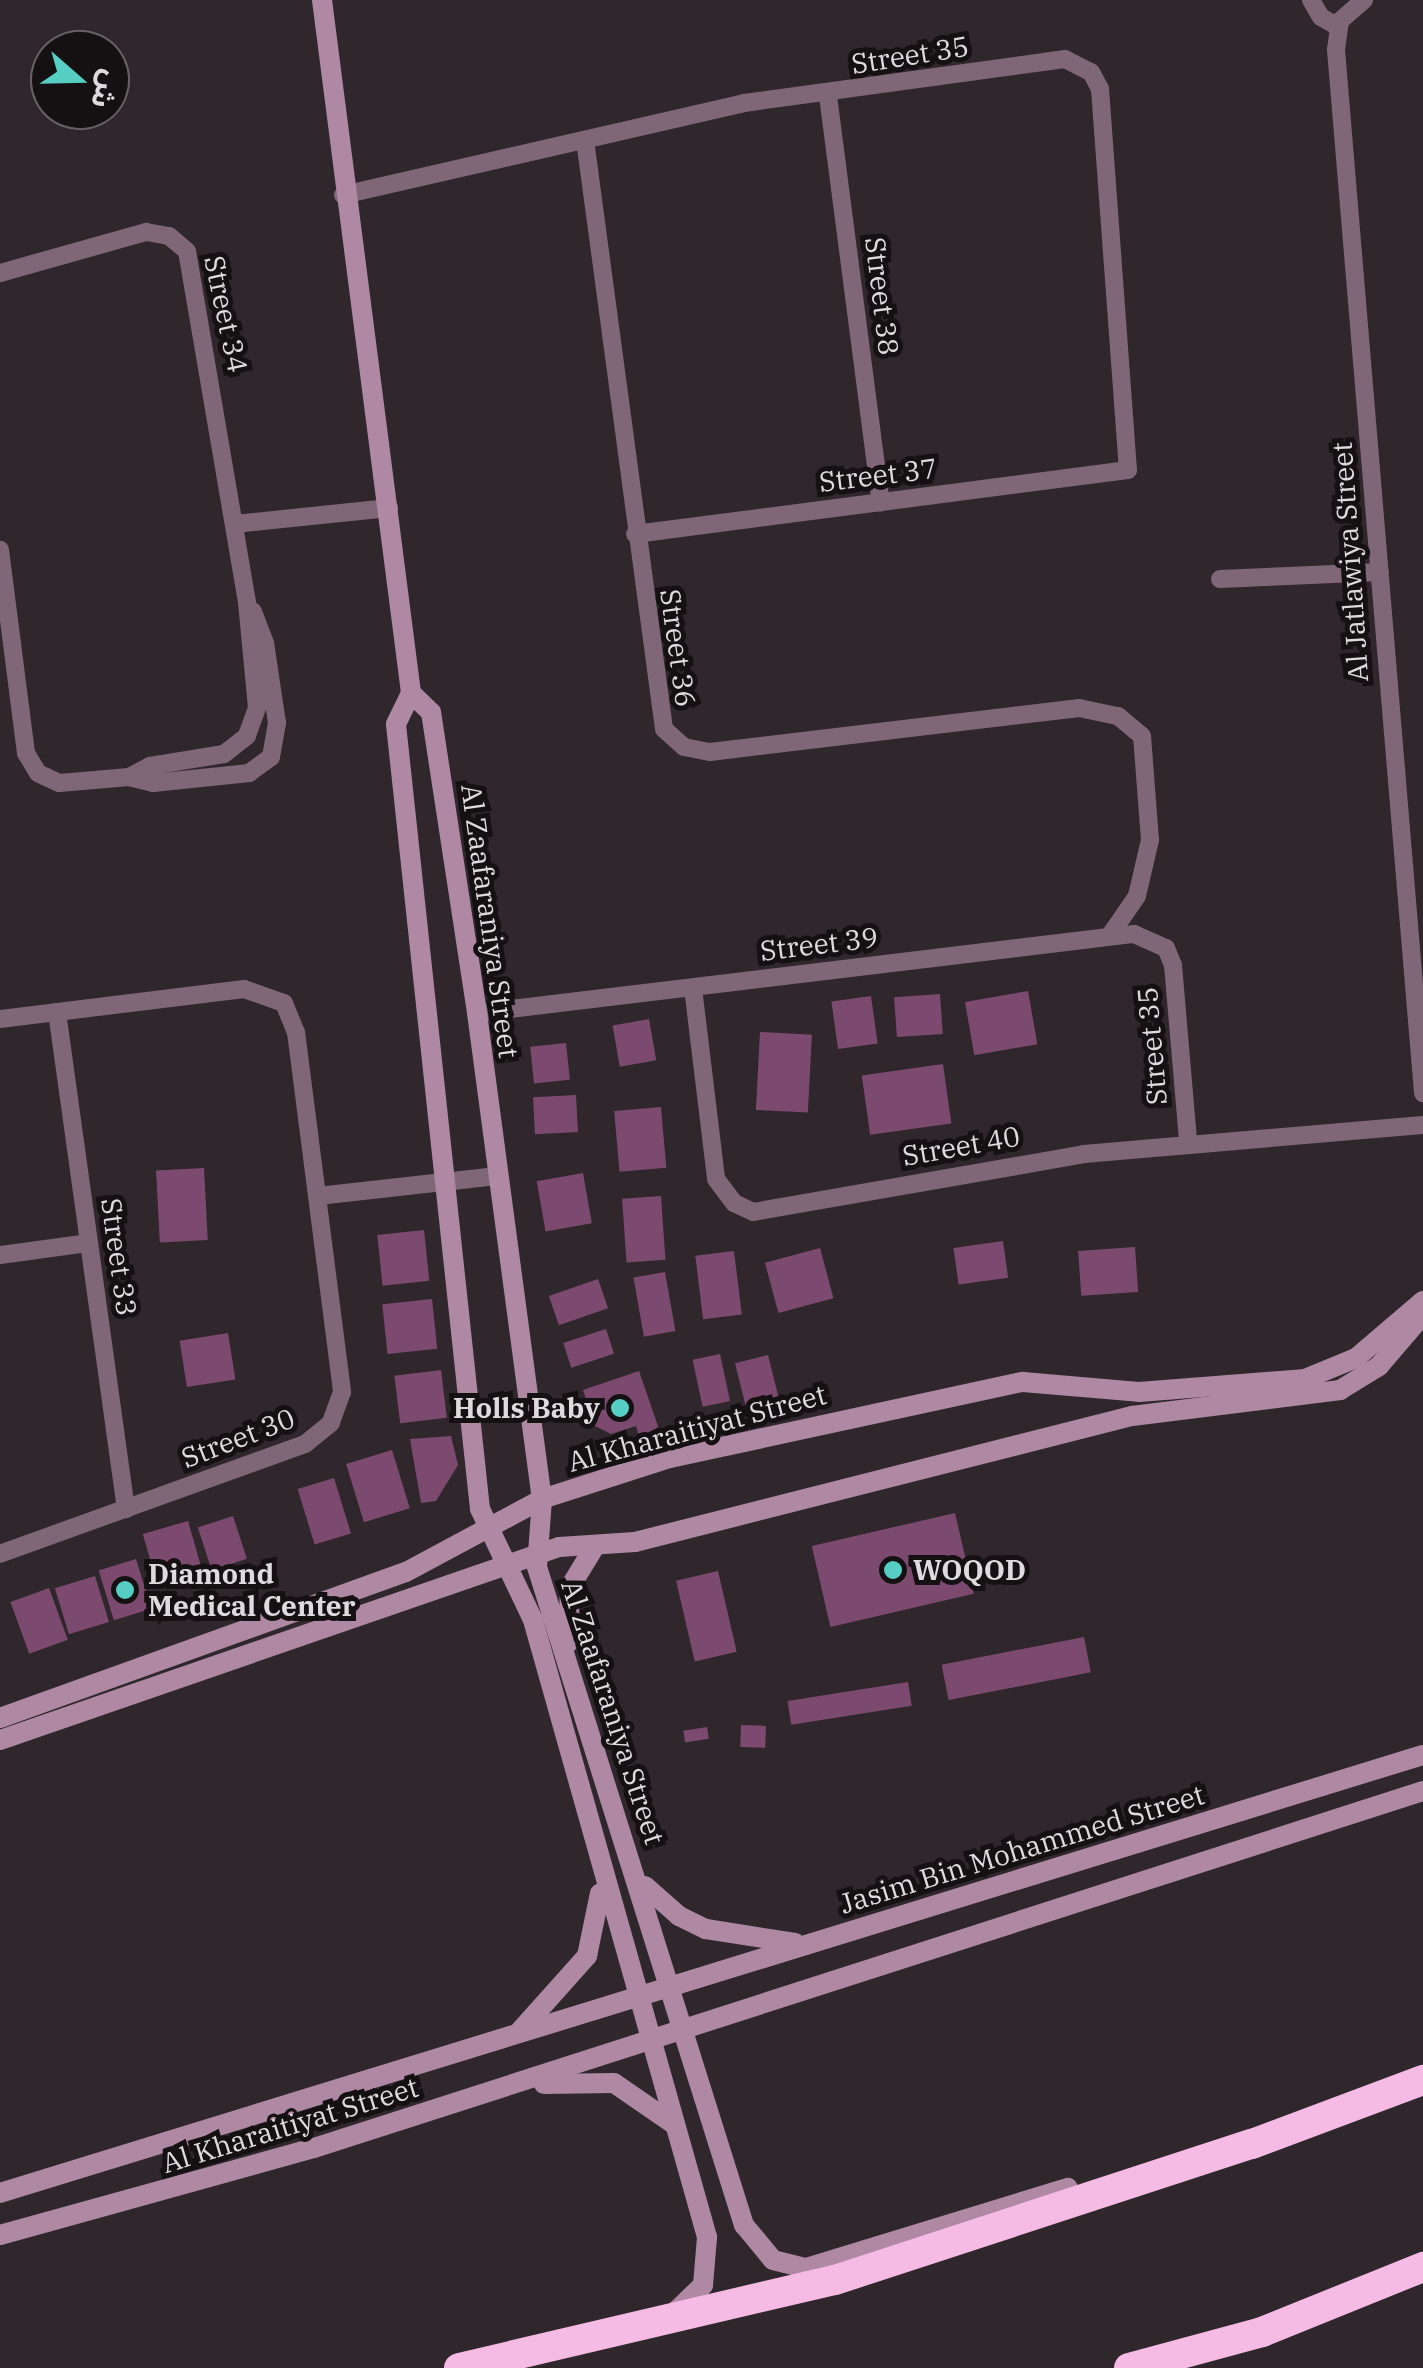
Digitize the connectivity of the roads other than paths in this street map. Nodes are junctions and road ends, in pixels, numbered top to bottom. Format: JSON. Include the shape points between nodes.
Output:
{"nodes":[{"id":1,"x":322,"y":0,"type":"edge"},
{"id":2,"x":1311,"y":0,"type":"edge"},
{"id":3,"x":1364,"y":0,"type":"edge"},
{"id":4,"x":1338,"y":27,"type":"junction"},
{"id":5,"x":828,"y":96,"type":"junction"},
{"id":6,"x":585,"y":140,"type":"junction"},
{"id":7,"x":343,"y":195,"type":"junction"},
{"id":8,"x":0,"y":273,"type":"edge"},
{"id":9,"x":1128,"y":470,"type":"joint"},
{"id":10,"x":881,"y":503,"type":"junction"},
{"id":11,"x":390,"y":508,"type":"junction"},
{"id":12,"x":234,"y":524,"type":"junction"},
{"id":13,"x":635,"y":534,"type":"junction"},
{"id":14,"x":0,"y":550,"type":"edge"},
{"id":15,"x":1380,"y":572,"type":"junction"},
{"id":16,"x":1220,"y":579,"type":"dead end"},
{"id":17,"x":246,"y":602,"type":"junction"},
{"id":18,"x":411,"y":694,"type":"junction"},
{"id":19,"x":130,"y":777,"type":"junction"},
{"id":20,"x":1110,"y":934,"type":"junction"},
{"id":21,"x":1166,"y":948,"type":"joint"},
{"id":22,"x":693,"y":988,"type":"junction"},
{"id":23,"x":57,"y":1012,"type":"junction"},
{"id":24,"x":477,"y":1013,"type":"junction"},
{"id":25,"x":0,"y":1019,"type":"edge"},
{"id":26,"x":1423,"y":1093,"type":"edge"},
{"id":27,"x":1423,"y":1124,"type":"edge"},
{"id":28,"x":1188,"y":1141,"type":"junction"},
{"id":29,"x":497,"y":1176,"type":"junction"},
{"id":30,"x":441,"y":1179,"type":"junction"},
{"id":31,"x":318,"y":1196,"type":"junction"},
{"id":32,"x":89,"y":1243,"type":"junction"},
{"id":33,"x":0,"y":1254,"type":"edge"},
{"id":34,"x":1423,"y":1302,"type":"edge"},
{"id":35,"x":1423,"y":1316,"type":"edge"},
{"id":36,"x":1100,"y":1390,"type":"junction"},
{"id":37,"x":1103,"y":1422,"type":"junction"},
{"id":38,"x":542,"y":1499,"type":"junction"},
{"id":39,"x":126,"y":1509,"type":"junction"},
{"id":40,"x":486,"y":1531,"type":"junction"},
{"id":41,"x":594,"y":1546,"type":"junction"},
{"id":42,"x":0,"y":1554,"type":"edge"},
{"id":43,"x":537,"y":1554,"type":"junction"},
{"id":44,"x":506,"y":1568,"type":"junction"},
{"id":45,"x":566,"y":1660,"type":"junction"},
{"id":46,"x":0,"y":1718,"type":"edge"},
{"id":47,"x":0,"y":1740,"type":"edge"},
{"id":48,"x":1423,"y":1755,"type":"edge"},
{"id":49,"x":1423,"y":1791,"type":"edge"},
{"id":50,"x":601,"y":1876,"type":"junction"},
{"id":51,"x":639,"y":1878,"type":"junction"},
{"id":52,"x":802,"y":1944,"type":"junction"},
{"id":53,"x":672,"y":1984,"type":"junction"},
{"id":54,"x":636,"y":1995,"type":"junction"},
{"id":55,"x":686,"y":2029,"type":"junction"},
{"id":56,"x":519,"y":2032,"type":"junction"},
{"id":57,"x":650,"y":2040,"type":"junction"},
{"id":58,"x":1423,"y":2080,"type":"edge"},
{"id":59,"x":488,"y":2092,"type":"junction"},
{"id":60,"x":675,"y":2124,"type":"junction"},
{"id":61,"x":1176,"y":2168,"type":"junction"},
{"id":62,"x":0,"y":2193,"type":"edge"},
{"id":63,"x":0,"y":2236,"type":"edge"},
{"id":64,"x":1423,"y":2267,"type":"edge"},
{"id":65,"x":644,"y":2328,"type":"junction"},
{"id":66,"x":459,"y":2368,"type":"edge"},
{"id":67,"x":1129,"y":2368,"type":"edge"}],
"edges":[{"from":1,"to":7,"type":"street","name":"Al Zaafaraniya Street"},
{"from":2,"to":4,"type":"street"},
{"from":3,"to":4,"type":"street"},
{"from":4,"to":15,"type":"street","name":"Al Jatlawiya Street"},
{"from":5,"to":6,"type":"street","name":"Street 35","via":[[744,103]]},
{"from":5,"to":9,"type":"street","name":"Street 35","via":[[1055,60],[1074,61],[1091,72],[1100,89]]},
{"from":5,"to":10,"type":"street","name":"Street 38"},
{"from":6,"to":7,"type":"street","name":"Street 35"},
{"from":6,"to":13,"type":"street","name":"Street 36"},
{"from":7,"to":11,"type":"street","name":"Al Zaafaraniya Street"},
{"from":8,"to":12,"type":"street","name":"Street 34","via":[[146,232],[179,242],[195,273]]},
{"from":9,"to":10,"type":"street","name":"Street 37"},
{"from":10,"to":13,"type":"street","name":"Street 37"},
{"from":11,"to":12,"type":"street"},
{"from":11,"to":18,"type":"street","name":"Al Zaafaraniya Street"},
{"from":12,"to":17,"type":"street","name":"Street 34"},
{"from":13,"to":20,"type":"street","name":"Street 36","via":[[658,713],[684,747],[710,752],[1089,708],[1118,716],[1142,736],[1150,830],[1141,886]]},
{"from":14,"to":19,"type":"street","name":"Street 34","via":[[33,767],[59,783]]},
{"from":15,"to":16,"type":"street"},
{"from":15,"to":26,"type":"street","name":"Al Jatlawiya Street"},
{"from":17,"to":19,"type":"street","name":"Street 34","via":[[257,708],[248,736],[224,754],[150,766]]},
{"from":17,"to":19,"type":"street","name":"Street 34","via":[[266,643],[278,732],[271,758],[249,772],[153,783]]},
{"from":18,"to":24,"type":"street","name":"Al Zaafaraniya Street","via":[[431,712]]},
{"from":18,"to":30,"type":"street","name":"Al Zaafaraniya Street","via":[[396,724]]},
{"from":20,"to":21,"type":"street","name":"Street 39","via":[[1146,937]]},
{"from":20,"to":22,"type":"street","name":"Street 39"},
{"from":21,"to":28,"type":"street","name":"Street 35"},
{"from":22,"to":24,"type":"street","name":"Street 39"},
{"from":22,"to":28,"type":"street","name":"Street 40","via":[[716,1179],[743,1208],[764,1212],[974,1170]]},
{"from":23,"to":25,"type":"street","name":"Street 30"},
{"from":23,"to":31,"type":"street","name":"Street 30","via":[[244,989],[275,996],[294,1021]]},
{"from":23,"to":32,"type":"street","name":"Street 33"},
{"from":24,"to":29,"type":"street","name":"Al Zaafaraniya Street"},
{"from":27,"to":28,"type":"street","name":"Street 40"},
{"from":29,"to":30,"type":"street"},
{"from":29,"to":38,"type":"street","name":"Al Zaafaraniya Street"},
{"from":30,"to":31,"type":"street"},
{"from":30,"to":40,"type":"street","name":"Al Zaafaraniya Street"},
{"from":31,"to":39,"type":"street","name":"Street 30","via":[[341,1381],[331,1424],[305,1444]]},
{"from":32,"to":33,"type":"street"},
{"from":32,"to":39,"type":"street","name":"Street 33"},
{"from":34,"to":36,"type":"street","name":"Al Kharaitiyat Street","via":[[1356,1358],[1323,1374]]},
{"from":35,"to":37,"type":"street","via":[[1379,1366],[1340,1390]]},
{"from":36,"to":37,"type":"street"},
{"from":36,"to":38,"type":"street","name":"Al Kharaitiyat Street","via":[[1023,1382],[737,1441]]},
{"from":37,"to":41,"type":"street","via":[[635,1542]]},
{"from":38,"to":40,"type":"street","name":"Al Kharaitiyat Street"},
{"from":38,"to":43,"type":"street","name":"Al Zaafaraniya Street"},
{"from":39,"to":42,"type":"street","name":"Street 30"},
{"from":40,"to":44,"type":"street","name":"Al Zaafaraniya Street"},
{"from":40,"to":46,"type":"street","name":"Al Kharaitiyat Street","via":[[406,1572]]},
{"from":41,"to":43,"type":"street"},
{"from":41,"to":45,"type":"street","via":[[570,1587]]},
{"from":43,"to":44,"type":"street"},
{"from":43,"to":45,"type":"street","name":"Al Zaafaraniya Street"},
{"from":44,"to":47,"type":"street","via":[[455,1579]]},
{"from":44,"to":50,"type":"street","name":"Al Zaafaraniya Street","via":[[533,1620]]},
{"from":45,"to":51,"type":"street","name":"Al Zaafaraniya Street"},
{"from":48,"to":52,"type":"street","name":"Jasim Bin Mohammed Street"},
{"from":49,"to":55,"type":"street"},
{"from":50,"to":54,"type":"street","name":"Al Zaafaraniya Street"},
{"from":50,"to":56,"type":"street","via":[[597,1930],[587,1956]]},
{"from":51,"to":52,"type":"street","via":[[692,1923]]},
{"from":51,"to":53,"type":"street","name":"Al Zaafaraniya Street"},
{"from":52,"to":53,"type":"street","name":"Jasim Bin Mohammed Street"},
{"from":53,"to":54,"type":"street","name":"Jasim Bin Mohammed Street"},
{"from":53,"to":55,"type":"street","name":"Al Zaafaraniya Street"},
{"from":54,"to":56,"type":"street","name":"Al Kharaitiyat Street"},
{"from":54,"to":57,"type":"street","name":"Al Zaafaraniya Street"},
{"from":55,"to":57,"type":"street"},
{"from":55,"to":61,"type":"street","name":"Al Zaafaraniya Street","via":[[744,2225],[755,2246],[784,2265],[818,2266],[1076,2186]]},
{"from":56,"to":62,"type":"street","name":"Al Kharaitiyat Street"},
{"from":57,"to":59,"type":"street","name":"Al Kharaitiyat Street"},
{"from":57,"to":60,"type":"street","name":"Al Zaafaraniya Street"},
{"from":58,"to":61,"type":"highway"},
{"from":59,"to":60,"type":"street","via":[[600,2080],[639,2094]]},
{"from":59,"to":63,"type":"street","name":"Al Kharaitiyat Street"},
{"from":60,"to":65,"type":"street","name":"Al Zaafaraniya Street","via":[[710,2262],[688,2304]]},
{"from":61,"to":65,"type":"highway","via":[[835,2280]]},
{"from":64,"to":67,"type":"highway","via":[[1262,2332]]},
{"from":65,"to":66,"type":"highway"}]}
